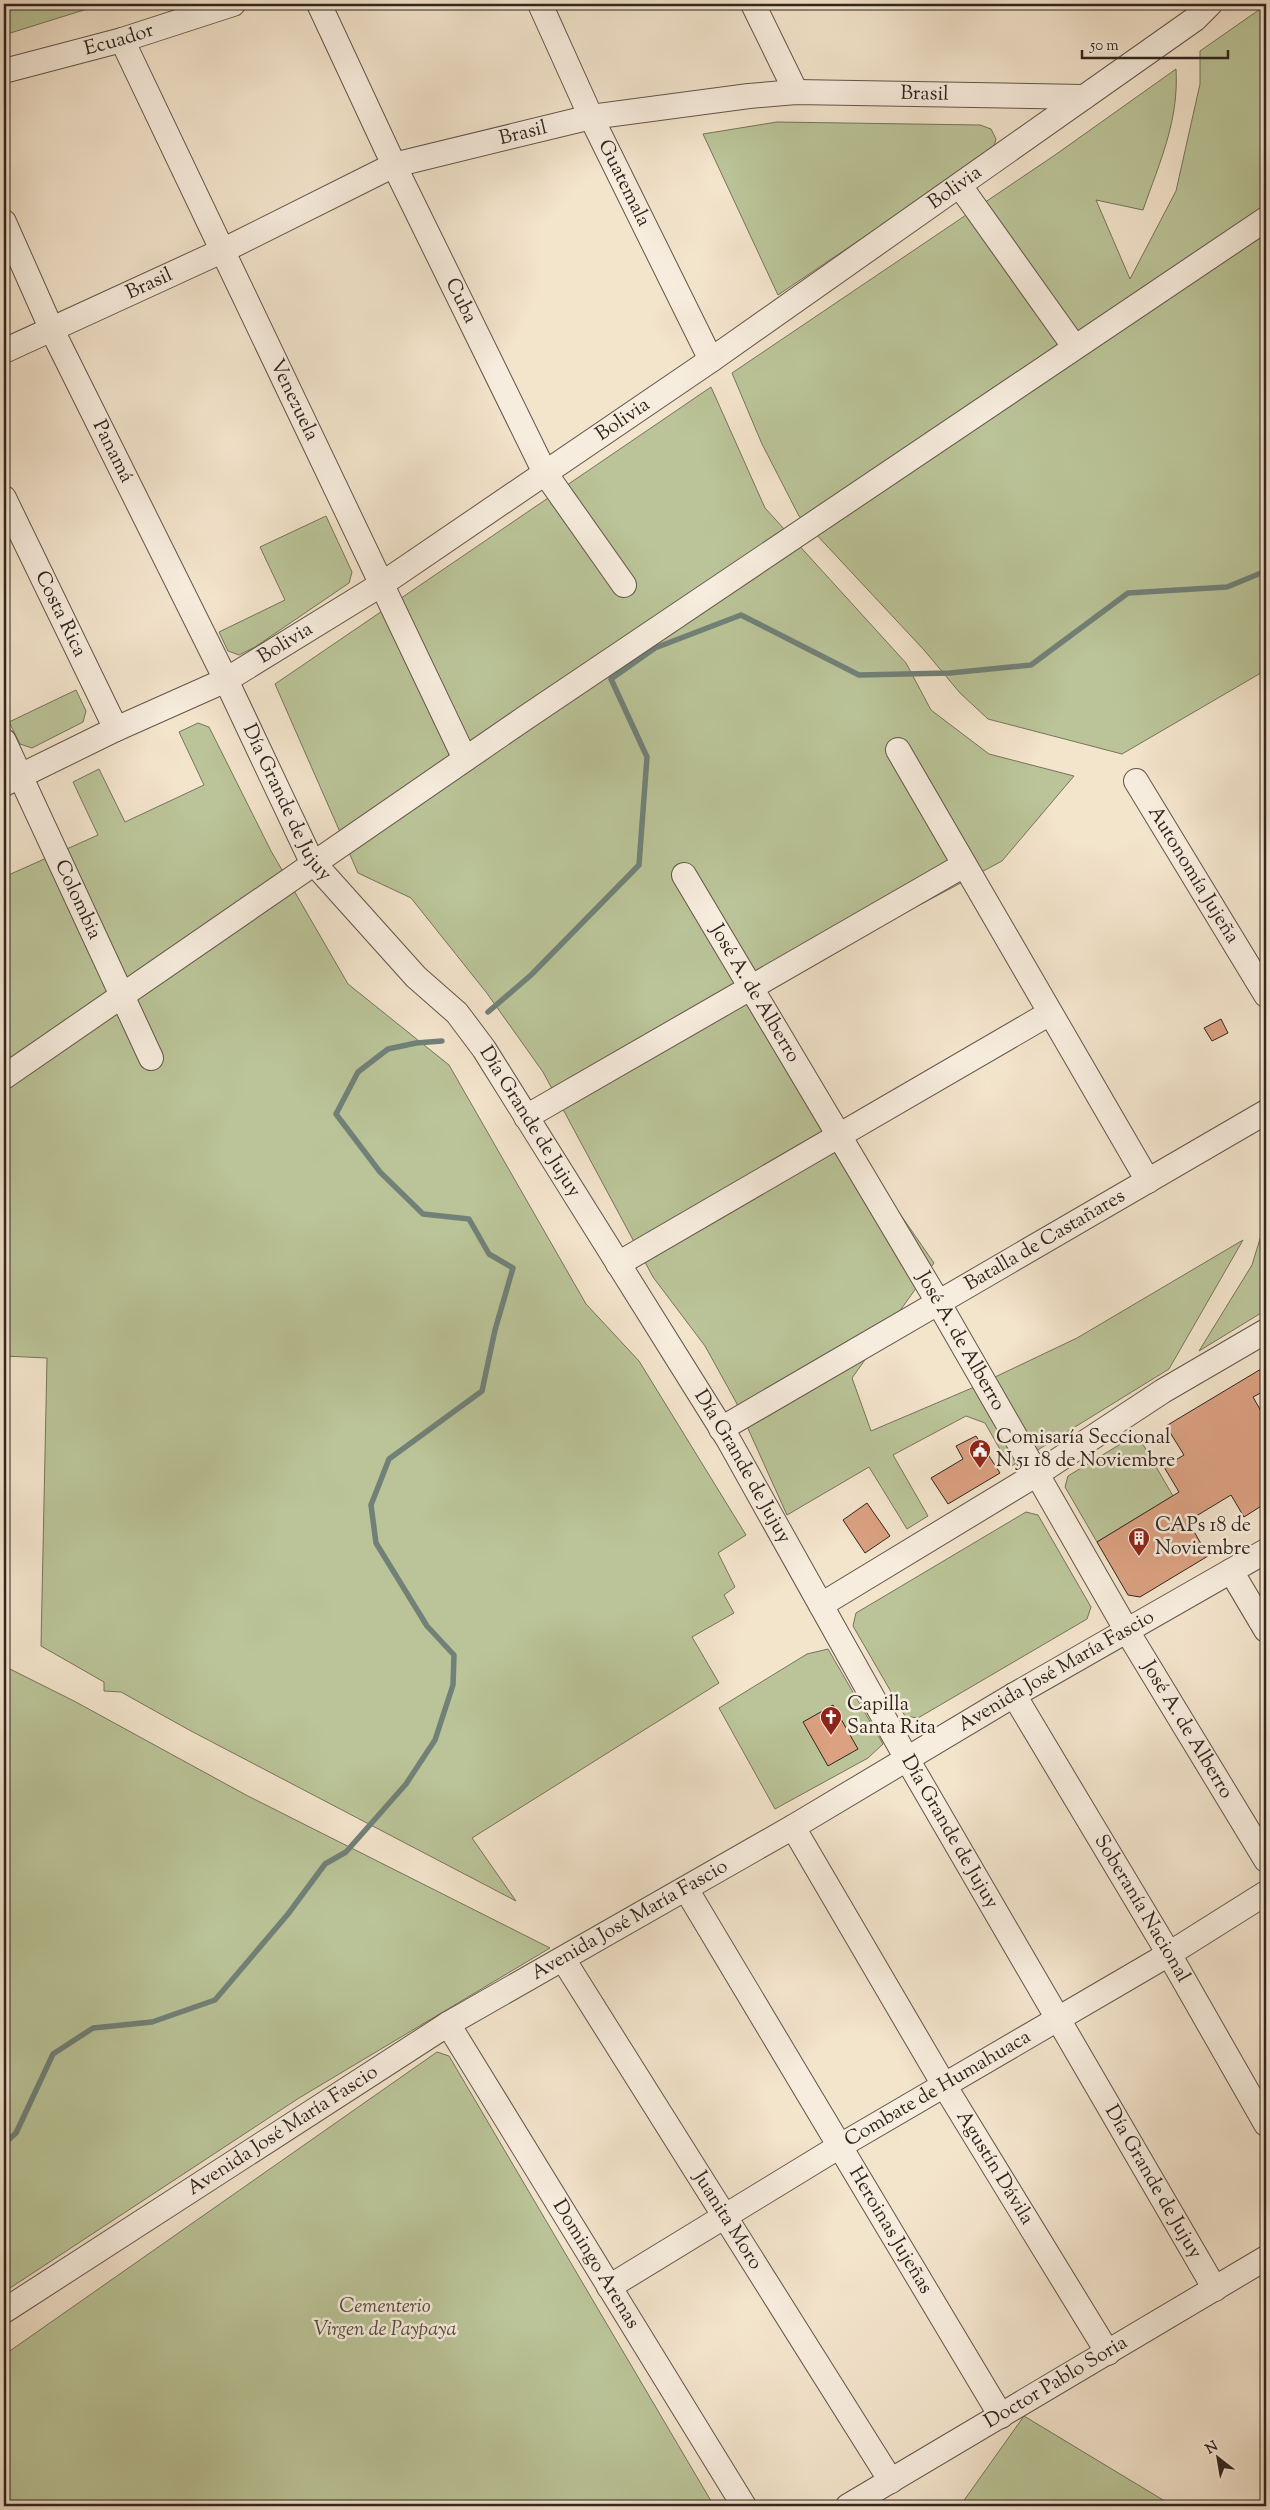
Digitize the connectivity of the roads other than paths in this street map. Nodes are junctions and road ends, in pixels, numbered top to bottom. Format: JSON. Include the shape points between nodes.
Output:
{"nodes":[{"id":1,"x":232,"y":4,"type":"edge"},
{"id":2,"x":319,"y":4,"type":"edge"},
{"id":3,"x":540,"y":4,"type":"edge"},
{"id":4,"x":753,"y":4,"type":"edge"},
{"id":5,"x":1210,"y":4,"type":"edge"},
{"id":6,"x":122,"y":40,"type":"junction"},
{"id":7,"x":4,"y":71,"type":"edge"},
{"id":8,"x":796,"y":92,"type":"junction"},
{"id":9,"x":1084,"y":98,"type":"junction"},
{"id":10,"x":591,"y":117,"type":"junction"},
{"id":11,"x":394,"y":165,"type":"junction"},
{"id":12,"x":960,"y":186,"type":"junction"},
{"id":13,"x":1266,"y":219,"type":"edge"},
{"id":14,"x":4,"y":222,"type":"edge"},
{"id":15,"x":224,"y":250,"type":"junction"},
{"id":16,"x":51,"y":328,"type":"junction"},
{"id":17,"x":1071,"y":342,"type":"dead end"},
{"id":18,"x":4,"y":351,"type":"edge"},
{"id":19,"x":711,"y":360,"type":"junction"},
{"id":20,"x":545,"y":473,"type":"junction"},
{"id":21,"x":4,"y":498,"type":"edge"},
{"id":22,"x":382,"y":584,"type":"junction"},
{"id":23,"x":624,"y":585,"type":"dead end"},
{"id":24,"x":226,"y":680,"type":"junction"},
{"id":25,"x":116,"y":729,"type":"junction"},
{"id":26,"x":4,"y":742,"type":"edge"},
{"id":27,"x":898,"y":750,"type":"dead end"},
{"id":28,"x":465,"y":759,"type":"junction"},
{"id":29,"x":12,"y":780,"type":"edge"},
{"id":30,"x":1136,"y":781,"type":"dead end"},
{"id":31,"x":314,"y":863,"type":"junction"},
{"id":32,"x":964,"y":865,"type":"junction"},
{"id":33,"x":684,"y":875,"type":"dead end"},
{"id":34,"x":751,"y":988,"type":"junction"},
{"id":35,"x":122,"y":995,"type":"junction"},
{"id":36,"x":1266,"y":995,"type":"edge"},
{"id":37,"x":1050,"y":1013,"type":"junction"},
{"id":38,"x":151,"y":1058,"type":"dead end"},
{"id":39,"x":4,"y":1077,"type":"edge"},
{"id":40,"x":1266,"y":1112,"type":"edge"},
{"id":41,"x":526,"y":1117,"type":"junction"},
{"id":42,"x":839,"y":1136,"type":"junction"},
{"id":43,"x":1148,"y":1180,"type":"junction"},
{"id":44,"x":618,"y":1264,"type":"junction"},
{"id":45,"x":938,"y":1302,"type":"junction"},
{"id":46,"x":1266,"y":1331,"type":"edge"},
{"id":47,"x":721,"y":1429,"type":"junction"},
{"id":48,"x":1037,"y":1474,"type":"junction"},
{"id":49,"x":1266,"y":1551,"type":"edge"},
{"id":50,"x":1231,"y":1571,"type":"junction"},
{"id":51,"x":821,"y":1605,"type":"junction"},
{"id":52,"x":1266,"y":1630,"type":"edge"},
{"id":53,"x":1127,"y":1631,"type":"junction"},
{"id":54,"x":1014,"y":1695,"type":"junction"},
{"id":55,"x":907,"y":1759,"type":"junction"},
{"id":56,"x":794,"y":1827,"type":"junction"},
{"id":57,"x":1266,"y":1860,"type":"edge"},
{"id":58,"x":686,"y":1889,"type":"junction"},
{"id":59,"x":1266,"y":1893,"type":"edge"},
{"id":60,"x":1169,"y":1954,"type":"junction"},
{"id":61,"x":563,"y":1959,"type":"junction"},
{"id":62,"x":1058,"y":2018,"type":"junction"},
{"id":63,"x":448,"y":2024,"type":"junction"},
{"id":64,"x":944,"y":2085,"type":"junction"},
{"id":65,"x":1266,"y":2124,"type":"edge"},
{"id":66,"x":840,"y":2146,"type":"junction"},
{"id":67,"x":724,"y":2216,"type":"junction"},
{"id":68,"x":1266,"y":2258,"type":"edge"},
{"id":69,"x":609,"y":2287,"type":"junction"},
{"id":70,"x":1215,"y":2289,"type":"junction"},
{"id":71,"x":4,"y":2311,"type":"edge"},
{"id":72,"x":1108,"y":2353,"type":"junction"},
{"id":73,"x":1001,"y":2416,"type":"junction"},
{"id":74,"x":891,"y":2481,"type":"junction"},
{"id":75,"x":744,"y":2506,"type":"edge"},
{"id":76,"x":848,"y":2506,"type":"edge"}],
"edges":[{"from":1,"to":6,"type":"street","name":"Ecuador"},
{"from":2,"to":11,"type":"street","name":"Cuba"},
{"from":3,"to":10,"type":"street","name":"Guatemala"},
{"from":4,"to":8,"type":"street"},
{"from":5,"to":9,"type":"street","name":"Bolivia","via":[[1195,19]]},
{"from":6,"to":7,"type":"street","name":"Ecuador"},
{"from":6,"to":15,"type":"street","name":"Venezuela"},
{"from":8,"to":9,"type":"street","name":"Brasil"},
{"from":8,"to":10,"type":"street","name":"Brasil"},
{"from":9,"to":12,"type":"street","name":"Bolivia"},
{"from":10,"to":11,"type":"street","name":"Brasil"},
{"from":10,"to":19,"type":"street","name":"Guatemala"},
{"from":11,"to":15,"type":"street","name":"Brasil"},
{"from":11,"to":20,"type":"street","name":"Cuba"},
{"from":12,"to":17,"type":"street"},
{"from":12,"to":19,"type":"street","name":"Bolivia"},
{"from":13,"to":28,"type":"street"},
{"from":14,"to":16,"type":"street","name":"Panamá"},
{"from":15,"to":16,"type":"street","name":"Brasil"},
{"from":15,"to":22,"type":"street","name":"Venezuela"},
{"from":16,"to":18,"type":"street","name":"Brasil"},
{"from":16,"to":24,"type":"street","name":"Panamá"},
{"from":19,"to":20,"type":"street","name":"Bolivia"},
{"from":20,"to":22,"type":"street","name":"Bolivia"},
{"from":20,"to":23,"type":"street","name":"Cuba"},
{"from":21,"to":25,"type":"street","name":"Costa Rica"},
{"from":22,"to":24,"type":"street","name":"Bolivia"},
{"from":22,"to":28,"type":"street","name":"Venezuela"},
{"from":24,"to":25,"type":"street","name":"Bolivia"},
{"from":24,"to":31,"type":"street","name":"Día Grande de Jujuy"},
{"from":25,"to":29,"type":"street","name":"Bolivia"},
{"from":26,"to":29,"type":"street","name":"Colombia"},
{"from":27,"to":32,"type":"street"},
{"from":28,"to":31,"type":"street"},
{"from":29,"to":35,"type":"street","name":"Colombia"},
{"from":30,"to":36,"type":"street","name":"Autonomía Jujeña"},
{"from":31,"to":35,"type":"street"},
{"from":31,"to":41,"type":"street","name":"Día Grande de Jujuy","via":[[416,977],[457,1013],[484,1049]]},
{"from":32,"to":34,"type":"street"},
{"from":32,"to":37,"type":"street"},
{"from":33,"to":34,"type":"street","name":"José A. de Alberro"},
{"from":34,"to":41,"type":"street"},
{"from":34,"to":42,"type":"street","name":"José A. de Alberro"},
{"from":35,"to":38,"type":"street","name":"Colombia"},
{"from":35,"to":39,"type":"street"},
{"from":37,"to":42,"type":"street"},
{"from":37,"to":43,"type":"street"},
{"from":40,"to":43,"type":"street","name":"Batalla de Castañares"},
{"from":41,"to":44,"type":"street","name":"Día Grande de Jujuy"},
{"from":42,"to":44,"type":"street"},
{"from":42,"to":45,"type":"street","name":"José A. de Alberro"},
{"from":43,"to":45,"type":"street","name":"Batalla de Castañares"},
{"from":44,"to":47,"type":"street","name":"Día Grande de Jujuy"},
{"from":45,"to":47,"type":"street","name":"Batalla de Castañares"},
{"from":45,"to":48,"type":"street","name":"José A. de Alberro"},
{"from":46,"to":48,"type":"street","via":[[1163,1391]]},
{"from":47,"to":51,"type":"street","name":"Día Grande de Jujuy"},
{"from":48,"to":51,"type":"street"},
{"from":48,"to":53,"type":"street","name":"José A. de Alberro"},
{"from":49,"to":50,"type":"street","name":"Avenida José María Fascio"},
{"from":50,"to":52,"type":"street"},
{"from":50,"to":53,"type":"street","name":"Avenida José María Fascio"},
{"from":51,"to":55,"type":"street","name":"Día Grande de Jujuy"},
{"from":53,"to":54,"type":"street","name":"Avenida José María Fascio"},
{"from":53,"to":57,"type":"street","name":"José A. de Alberro"},
{"from":54,"to":55,"type":"street","name":"Avenida José María Fascio"},
{"from":54,"to":60,"type":"street","name":"Soberanía Nacional"},
{"from":55,"to":56,"type":"street","name":"Avenida José María Fascio"},
{"from":55,"to":62,"type":"street","name":"Día Grande de Jujuy"},
{"from":56,"to":58,"type":"street","name":"Avenida José María Fascio"},
{"from":56,"to":64,"type":"street","name":"Agustín Dávila"},
{"from":58,"to":61,"type":"street","name":"Avenida José María Fascio"},
{"from":58,"to":66,"type":"street","name":"Heroinas Jujeñas"},
{"from":59,"to":60,"type":"street","name":"Combate de Humahuaca"},
{"from":60,"to":62,"type":"street","name":"Combate de Humahuaca"},
{"from":60,"to":65,"type":"street","name":"Soberanía Nacional"},
{"from":61,"to":63,"type":"street","name":"Avenida José María Fascio"},
{"from":61,"to":67,"type":"street","name":"Juanita Moro"},
{"from":62,"to":64,"type":"street","name":"Combate de Humahuaca"},
{"from":62,"to":70,"type":"street","name":"Día Grande de Jujuy"},
{"from":63,"to":69,"type":"street","name":"Domingo Arenas"},
{"from":63,"to":71,"type":"street","name":"Avenida José María Fascio"},
{"from":64,"to":66,"type":"street","name":"Combate de Humahuaca"},
{"from":64,"to":72,"type":"street","name":"Agustín Dávila"},
{"from":66,"to":67,"type":"street","name":"Combate de Humahuaca"},
{"from":66,"to":73,"type":"street","name":"Heroinas Jujeñas"},
{"from":67,"to":69,"type":"street","name":"Combate de Humahuaca"},
{"from":67,"to":74,"type":"street","name":"Juanita Moro"},
{"from":68,"to":70,"type":"street","name":"Doctor Pablo Soria"},
{"from":69,"to":75,"type":"street","name":"Domingo Arenas"},
{"from":70,"to":72,"type":"street","name":"Doctor Pablo Soria"},
{"from":72,"to":73,"type":"street","name":"Doctor Pablo Soria"},
{"from":73,"to":74,"type":"street","name":"Doctor Pablo Soria"},
{"from":74,"to":76,"type":"street","name":"Doctor Pablo Soria"}]}
